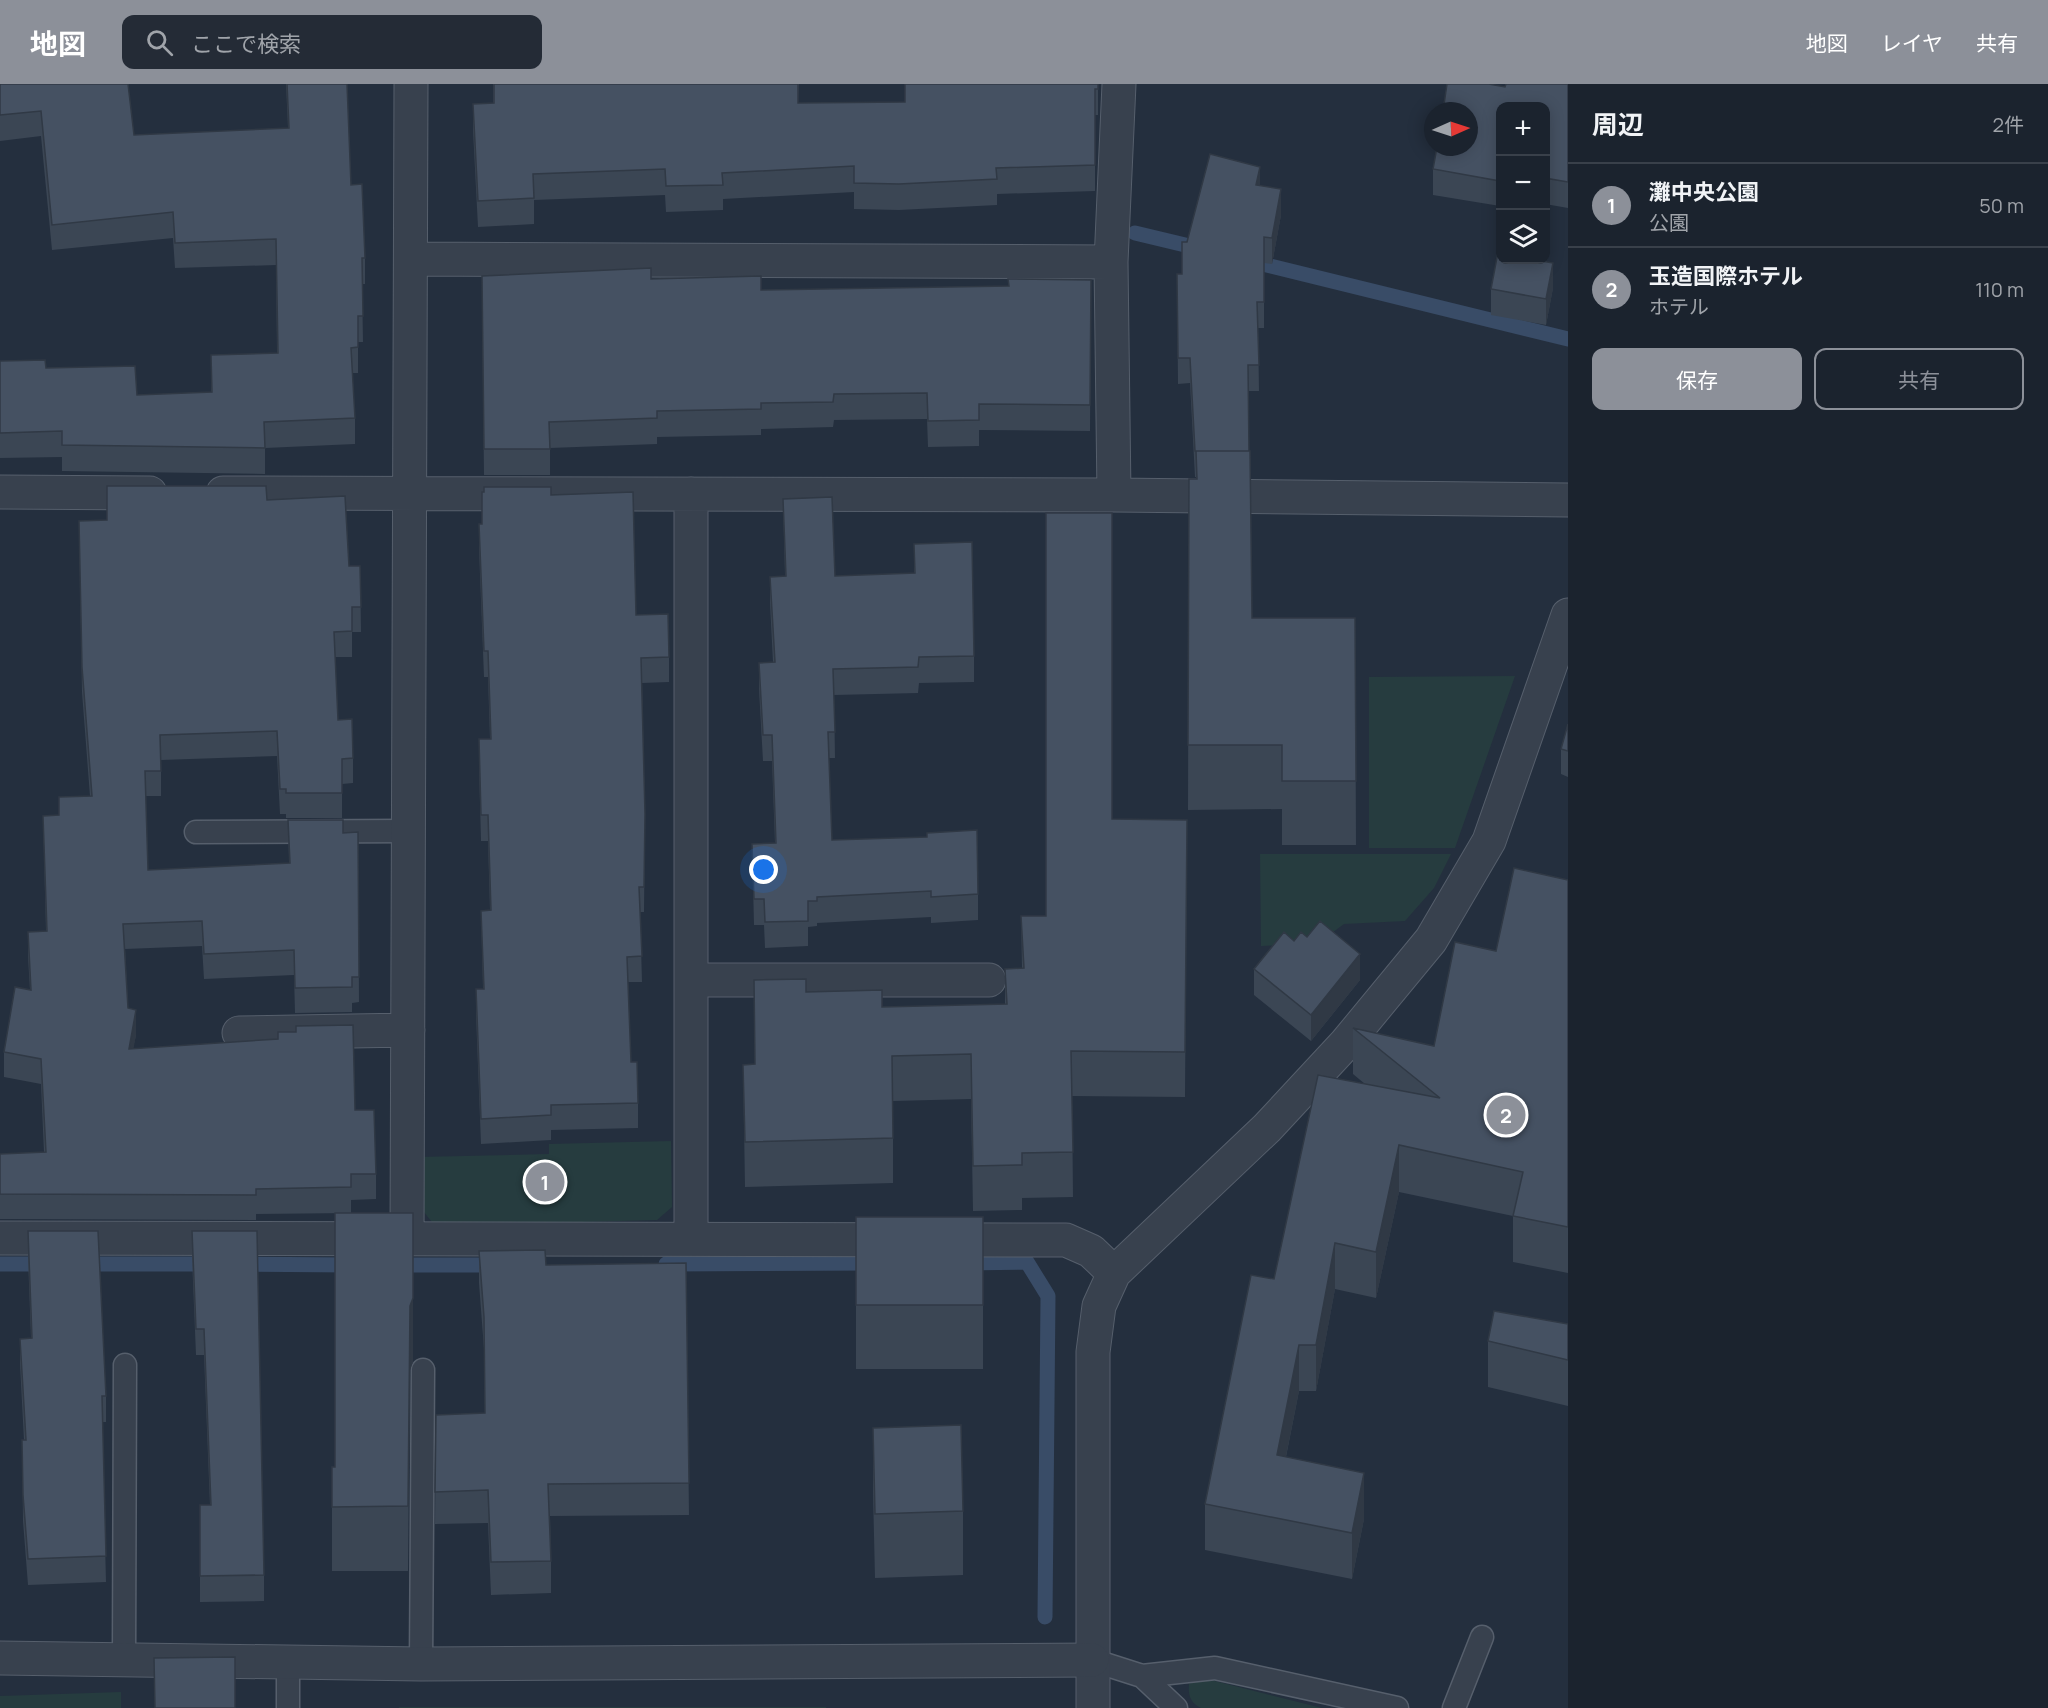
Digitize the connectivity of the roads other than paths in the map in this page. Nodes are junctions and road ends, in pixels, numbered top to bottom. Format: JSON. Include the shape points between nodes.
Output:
{"nodes":[{"id":1,"x":411,"y":84,"type":"edge"},
{"id":2,"x":1119,"y":84,"type":"edge"},
{"id":3,"x":412,"y":259,"type":"junction"},
{"id":4,"x":1111,"y":262,"type":"junction"},
{"id":5,"x":0,"y":492,"type":"edge"},
{"id":6,"x":409,"y":494,"type":"junction"},
{"id":7,"x":691,"y":494,"type":"junction"},
{"id":8,"x":1114,"y":495,"type":"junction"},
{"id":9,"x":1568,"y":500,"type":"edge"},
{"id":10,"x":1568,"y":615,"type":"edge"},
{"id":11,"x":1561,"y":658,"type":"edge"},
{"id":12,"x":408,"y":831,"type":"junction"},
{"id":13,"x":196,"y":832,"type":"dead end"},
{"id":14,"x":989,"y":980,"type":"dead end"},
{"id":15,"x":691,"y":981,"type":"junction"},
{"id":16,"x":408,"y":1030,"type":"junction"},
{"id":17,"x":239,"y":1033,"type":"dead end"},
{"id":18,"x":0,"y":1238,"type":"edge"},
{"id":19,"x":692,"y":1238,"type":"junction"},
{"id":20,"x":407,"y":1239,"type":"junction"},
{"id":21,"x":1114,"y":1273,"type":"junction"},
{"id":22,"x":125,"y":1365,"type":"dead end"},
{"id":23,"x":423,"y":1370,"type":"dead end"},
{"id":24,"x":1482,"y":1637,"type":"dead end"},
{"id":25,"x":0,"y":1658,"type":"edge"},
{"id":26,"x":124,"y":1660,"type":"junction"},
{"id":27,"x":1092,"y":1660,"type":"junction"},
{"id":28,"x":288,"y":1663,"type":"junction"},
{"id":29,"x":421,"y":1664,"type":"junction"},
{"id":30,"x":1142,"y":1676,"type":"junction"},
{"id":31,"x":288,"y":1708,"type":"edge"},
{"id":32,"x":1093,"y":1708,"type":"edge"},
{"id":33,"x":1176,"y":1708,"type":"edge"},
{"id":34,"x":1397,"y":1708,"type":"edge"},
{"id":35,"x":1454,"y":1708,"type":"edge"}],
"edges":[{"from":1,"to":3,"type":"street"},
{"from":2,"to":4,"type":"street"},
{"from":3,"to":4,"type":"street"},
{"from":3,"to":6,"type":"street"},
{"from":4,"to":8,"type":"street"},
{"from":5,"to":6,"type":"street"},
{"from":6,"to":7,"type":"street"},
{"from":6,"to":12,"type":"street"},
{"from":7,"to":8,"type":"street"},
{"from":7,"to":15,"type":"street"},
{"from":8,"to":9,"type":"street"},
{"from":10,"to":11,"type":"street"},
{"from":11,"to":21,"type":"street","via":[[1489,841],[1431,940],[1346,1043],[1267,1128]]},
{"from":12,"to":13,"type":"lane"},
{"from":12,"to":16,"type":"street"},
{"from":14,"to":15,"type":"street"},
{"from":15,"to":19,"type":"street"},
{"from":16,"to":17,"type":"street"},
{"from":16,"to":20,"type":"street"},
{"from":18,"to":20,"type":"street"},
{"from":19,"to":20,"type":"street"},
{"from":19,"to":21,"type":"street","via":[[1066,1240],[1090,1251]]},
{"from":21,"to":27,"type":"street","via":[[1099,1306],[1093,1352]]},
{"from":22,"to":26,"type":"lane"},
{"from":23,"to":29,"type":"lane"},
{"from":24,"to":35,"type":"lane"},
{"from":25,"to":26,"type":"street"},
{"from":26,"to":28,"type":"street"},
{"from":27,"to":29,"type":"street"},
{"from":27,"to":30,"type":"lane"},
{"from":27,"to":32,"type":"street"},
{"from":28,"to":29,"type":"street"},
{"from":28,"to":31,"type":"lane"},
{"from":30,"to":33,"type":"lane"},
{"from":30,"to":34,"type":"lane","via":[[1215,1668]]}]}
